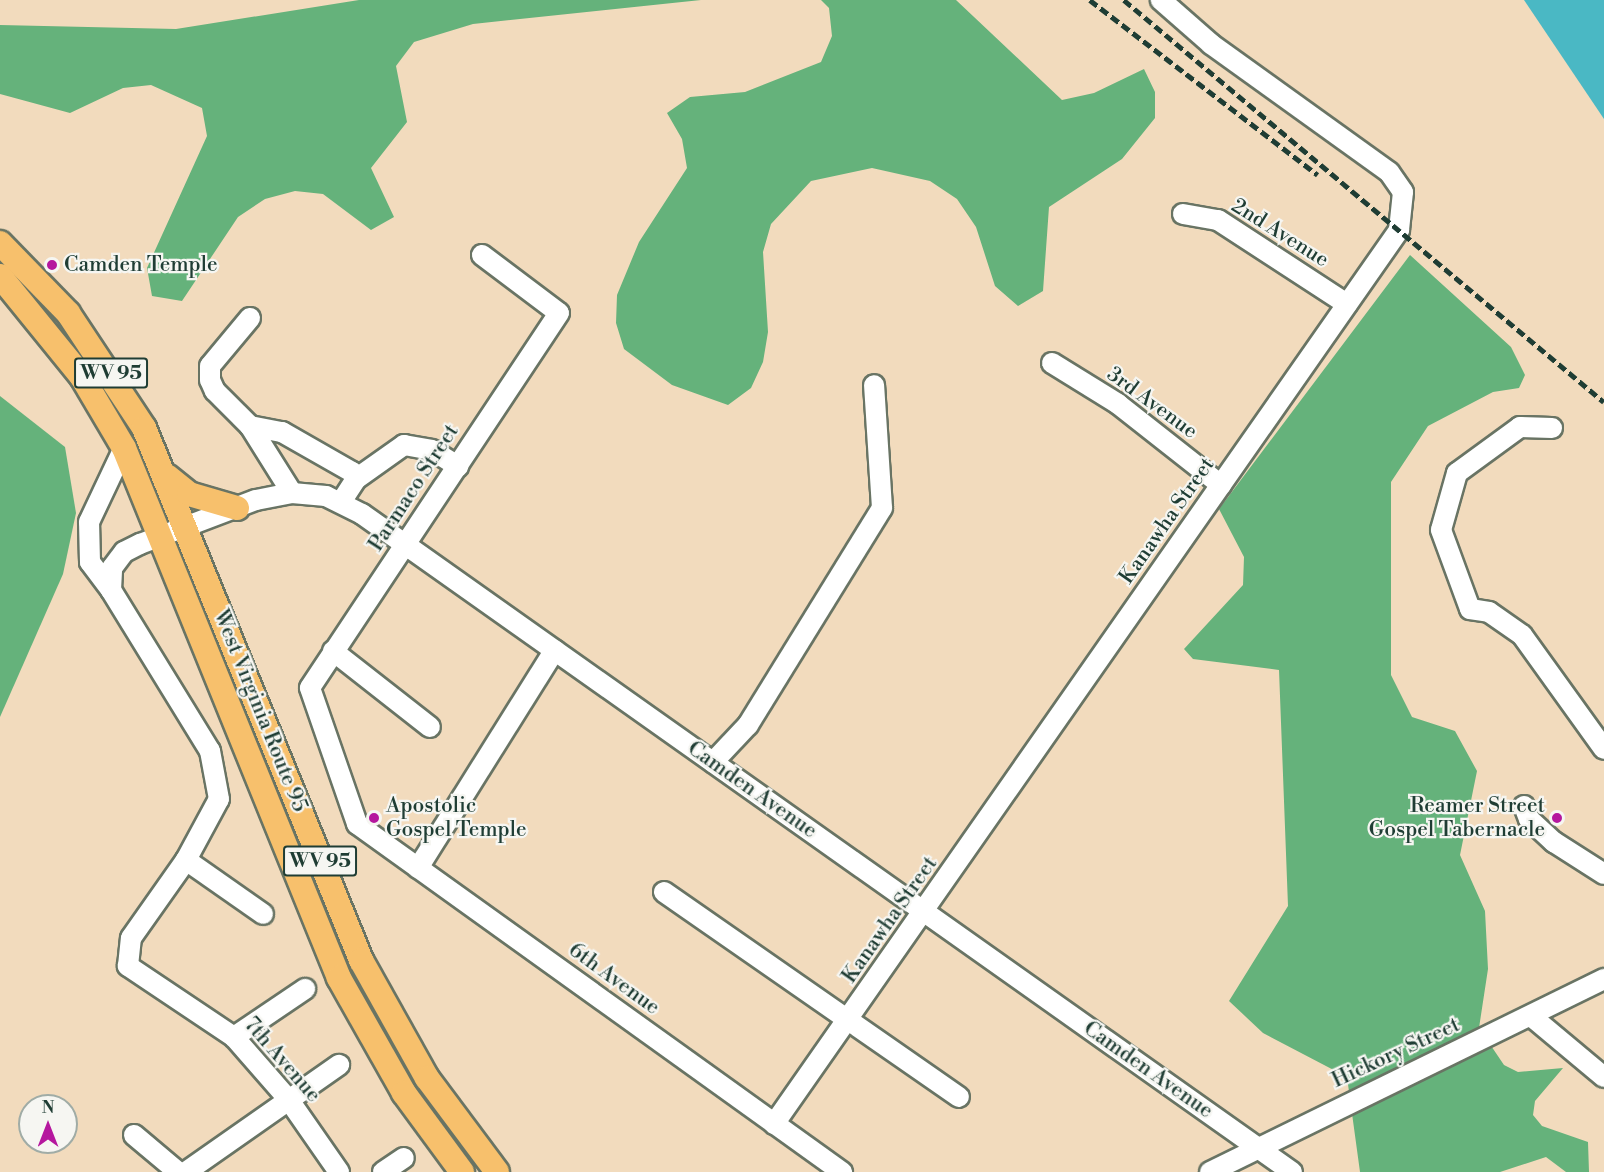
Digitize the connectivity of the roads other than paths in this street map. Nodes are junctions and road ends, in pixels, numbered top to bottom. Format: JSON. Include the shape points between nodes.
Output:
{"nodes":[{"id":1,"x":1161,"y":0,"type":"edge"},
{"id":2,"x":1183,"y":214,"type":"dead end"},
{"id":3,"x":0,"y":243,"type":"edge"},
{"id":4,"x":482,"y":255,"type":"dead end"},
{"id":5,"x":0,"y":276,"type":"edge"},
{"id":6,"x":1347,"y":304,"type":"junction"},
{"id":7,"x":250,"y":318,"type":"dead end"},
{"id":8,"x":1052,"y":363,"type":"dead end"},
{"id":9,"x":874,"y":385,"type":"dead end"},
{"id":10,"x":250,"y":426,"type":"junction"},
{"id":11,"x":1552,"y":428,"type":"dead end"},
{"id":12,"x":124,"y":448,"type":"junction"},
{"id":13,"x":458,"y":466,"type":"junction"},
{"id":14,"x":165,"y":474,"type":"junction"},
{"id":15,"x":356,"y":479,"type":"junction"},
{"id":16,"x":1221,"y":485,"type":"junction"},
{"id":17,"x":292,"y":493,"type":"junction"},
{"id":18,"x":341,"y":502,"type":"junction"},
{"id":19,"x":237,"y":507,"type":"junction"},
{"id":20,"x":188,"y":527,"type":"junction"},
{"id":21,"x":162,"y":536,"type":"junction"},
{"id":22,"x":407,"y":546,"type":"junction"},
{"id":23,"x":111,"y":590,"type":"junction"},
{"id":24,"x":555,"y":650,"type":"junction"},
{"id":25,"x":333,"y":651,"type":"junction"},
{"id":26,"x":430,"y":727,"type":"dead end"},
{"id":27,"x":1604,"y":750,"type":"edge"},
{"id":28,"x":713,"y":762,"type":"junction"},
{"id":29,"x":1524,"y":806,"type":"dead end"},
{"id":30,"x":357,"y":824,"type":"joint"},
{"id":31,"x":186,"y":860,"type":"junction"},
{"id":32,"x":418,"y":868,"type":"junction"},
{"id":33,"x":1604,"y":874,"type":"edge"},
{"id":34,"x":664,"y":892,"type":"dead end"},
{"id":35,"x":925,"y":912,"type":"junction"},
{"id":36,"x":263,"y":914,"type":"dead end"},
{"id":37,"x":1604,"y":979,"type":"edge"},
{"id":38,"x":305,"y":989,"type":"dead end"},
{"id":39,"x":1531,"y":1016,"type":"junction"},
{"id":40,"x":851,"y":1018,"type":"junction"},
{"id":41,"x":234,"y":1037,"type":"junction"},
{"id":42,"x":339,"y":1065,"type":"dead end"},
{"id":43,"x":1604,"y":1077,"type":"edge"},
{"id":44,"x":959,"y":1097,"type":"dead end"},
{"id":45,"x":289,"y":1100,"type":"junction"},
{"id":46,"x":774,"y":1125,"type":"junction"},
{"id":47,"x":134,"y":1136,"type":"dead end"},
{"id":48,"x":1256,"y":1146,"type":"junction"},
{"id":49,"x":404,"y":1158,"type":"dead end"},
{"id":50,"x":334,"y":1164,"type":"edge"},
{"id":51,"x":178,"y":1172,"type":"edge"},
{"id":52,"x":186,"y":1172,"type":"edge"},
{"id":53,"x":383,"y":1172,"type":"edge"},
{"id":54,"x":462,"y":1172,"type":"edge"},
{"id":55,"x":497,"y":1172,"type":"edge"},
{"id":56,"x":842,"y":1172,"type":"edge"},
{"id":57,"x":1210,"y":1172,"type":"edge"},
{"id":58,"x":1292,"y":1172,"type":"edge"}],
"edges":[{"from":1,"to":6,"type":"street","name":"Kanawha Street","via":[[1211,44],[1365,152],[1402,192],[1400,230]]},
{"from":2,"to":6,"type":"street","name":"2nd Avenue","via":[[1218,220]]},
{"from":3,"to":14,"type":"main road","number":"WV 95","via":[[54,296],[99,355]]},
{"from":4,"to":13,"type":"street","name":"Parmaco Street","via":[[558,313]]},
{"from":5,"to":12,"type":"main road","number":"WV 95","via":[[81,377]]},
{"from":6,"to":16,"type":"street","name":"Kanawha Street"},
{"from":7,"to":10,"type":"street","via":[[210,366],[210,380],[214,391]]},
{"from":8,"to":16,"type":"street","name":"3rd Avenue","via":[[1118,404]]},
{"from":9,"to":28,"type":"street","via":[[882,508],[748,725]]},
{"from":10,"to":15,"type":"street","via":[[282,432]]},
{"from":10,"to":17,"type":"street"},
{"from":11,"to":27,"type":"street","via":[[1520,427],[1457,473],[1441,530],[1470,609],[1490,612],[1522,635]]},
{"from":12,"to":21,"type":"main road","number":"WV 95"},
{"from":12,"to":23,"type":"street","via":[[89,522],[90,562]]},
{"from":13,"to":15,"type":"street","via":[[432,450],[404,444]]},
{"from":13,"to":22,"type":"street","name":"Parmaco Street"},
{"from":14,"to":19,"type":"main road","via":[[189,494]]},
{"from":14,"to":20,"type":"main road","number":"WV 95"},
{"from":15,"to":18,"type":"street"},
{"from":16,"to":35,"type":"street","name":"Kanawha Street"},
{"from":17,"to":18,"type":"street","name":"Camden Avenue"},
{"from":17,"to":19,"type":"street","name":"Camden Avenue"},
{"from":18,"to":22,"type":"street","name":"Camden Avenue"},
{"from":19,"to":20,"type":"street","name":"Camden Avenue"},
{"from":20,"to":21,"type":"street","name":"Camden Avenue"},
{"from":20,"to":55,"type":"main road","name":"West Virginia Route 95","number":"WV 95","via":[[361,960],[427,1078]]},
{"from":21,"to":23,"type":"street","name":"Camden Avenue","via":[[116,560]]},
{"from":21,"to":54,"type":"main road","name":"West Virginia Route 95","number":"WV 95","via":[[339,978],[404,1093]]},
{"from":22,"to":24,"type":"street","name":"Camden Avenue"},
{"from":22,"to":25,"type":"street","name":"Parmaco Street"},
{"from":23,"to":31,"type":"street","via":[[210,751],[219,799]]},
{"from":24,"to":28,"type":"street","name":"Camden Avenue"},
{"from":24,"to":32,"type":"street"},
{"from":25,"to":26,"type":"street"},
{"from":25,"to":30,"type":"street","name":"Parmaco Street","via":[[310,688]]},
{"from":28,"to":35,"type":"street","name":"Camden Avenue"},
{"from":29,"to":33,"type":"street","via":[[1529,819],[1554,842]]},
{"from":30,"to":32,"type":"street","name":"6th Avenue"},
{"from":31,"to":36,"type":"street"},
{"from":31,"to":41,"type":"street","name":"7th Avenue","via":[[131,939],[128,966]]},
{"from":32,"to":46,"type":"street","name":"6th Avenue"},
{"from":34,"to":40,"type":"street"},
{"from":35,"to":40,"type":"street","name":"Kanawha Street"},
{"from":35,"to":48,"type":"street","name":"Camden Avenue"},
{"from":37,"to":39,"type":"street","name":"Hickory Street"},
{"from":38,"to":41,"type":"street"},
{"from":39,"to":43,"type":"street"},
{"from":39,"to":48,"type":"street","name":"Hickory Street"},
{"from":40,"to":44,"type":"street"},
{"from":40,"to":46,"type":"street","name":"Kanawha Street"},
{"from":41,"to":45,"type":"street","name":"7th Avenue"},
{"from":42,"to":45,"type":"street"},
{"from":45,"to":50,"type":"street","name":"7th Avenue"},
{"from":45,"to":52,"type":"street"},
{"from":46,"to":56,"type":"street","name":"6th Avenue"},
{"from":47,"to":51,"type":"street"},
{"from":48,"to":57,"type":"street","name":"Hickory Street"},
{"from":48,"to":58,"type":"street","name":"Camden Avenue"},
{"from":49,"to":53,"type":"street"}]}
